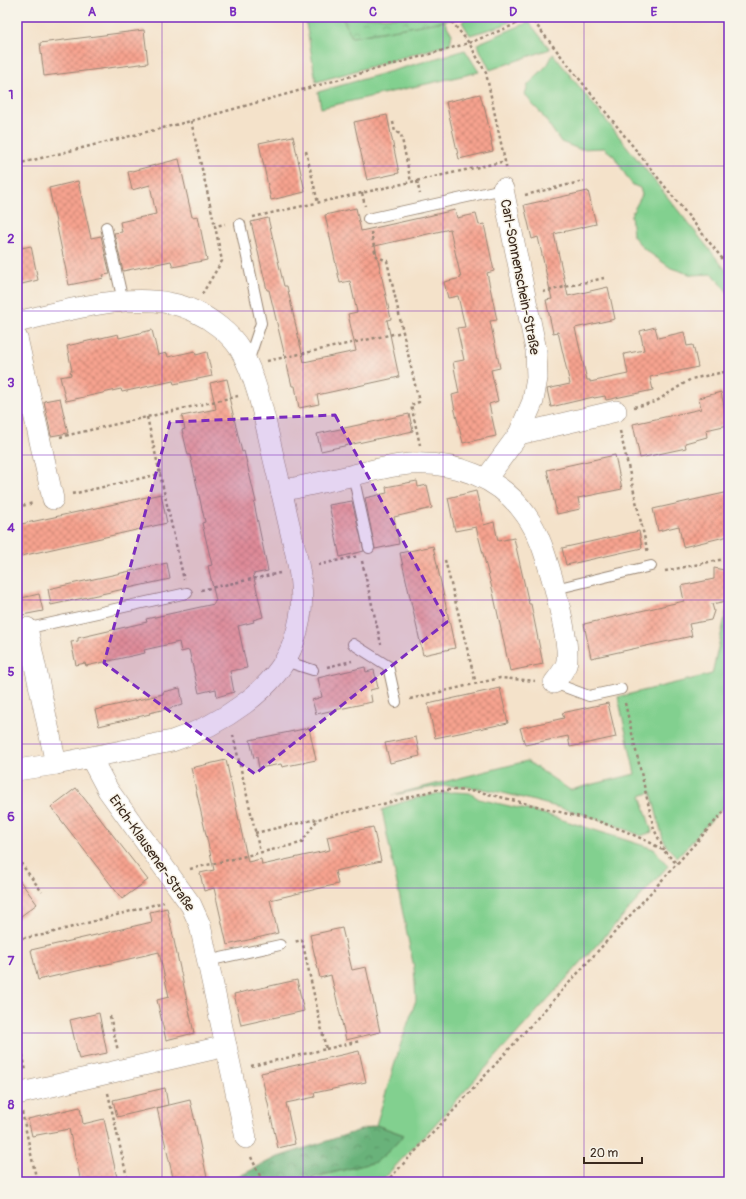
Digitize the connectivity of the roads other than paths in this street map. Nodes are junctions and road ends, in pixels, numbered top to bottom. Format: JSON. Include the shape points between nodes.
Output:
{"nodes":[{"id":1,"x":504,"y":194,"type":"joint"},
{"id":2,"x":368,"y":219,"type":"road end"},
{"id":3,"x":243,"y":222,"type":"road end"},
{"id":4,"x":106,"y":228,"type":"dead end"},
{"id":5,"x":123,"y":300,"type":"junction"},
{"id":6,"x":17,"y":322,"type":"edge"},
{"id":7,"x":17,"y":338,"type":"edge"},
{"id":8,"x":247,"y":364,"type":"junction"},
{"id":9,"x":616,"y":411,"type":"road end"},
{"id":10,"x":519,"y":434,"type":"junction"},
{"id":11,"x":353,"y":475,"type":"junction"},
{"id":12,"x":486,"y":479,"type":"junction"},
{"id":13,"x":282,"y":491,"type":"junction"},
{"id":14,"x":53,"y":499,"type":"road end"},
{"id":15,"x":369,"y":548,"type":"dead end"},
{"id":16,"x":652,"y":566,"type":"road end"},
{"id":17,"x":555,"y":589,"type":"junction"},
{"id":18,"x":188,"y":593,"type":"road end"},
{"id":19,"x":22,"y":629,"type":"edge"},
{"id":20,"x":352,"y":644,"type":"dead end"},
{"id":21,"x":285,"y":661,"type":"junction"},
{"id":22,"x":313,"y":670,"type":"road end"},
{"id":23,"x":554,"y":684,"type":"joint"},
{"id":24,"x":622,"y":689,"type":"road end"},
{"id":25,"x":396,"y":702,"type":"road end"},
{"id":26,"x":91,"y":758,"type":"junction"},
{"id":27,"x":56,"y":764,"type":"junction"},
{"id":28,"x":17,"y":770,"type":"edge"},
{"id":29,"x":280,"y":945,"type":"road end"},
{"id":30,"x":207,"y":961,"type":"junction"},
{"id":31,"x":226,"y":1046,"type":"junction"},
{"id":32,"x":22,"y":1093,"type":"edge"},
{"id":33,"x":246,"y":1138,"type":"road end"}],
"edges":[{"from":1,"to":2,"type":"lane"},
{"from":1,"to":10,"type":"street","name":"Carl-Sonnenschein-Straße","via":[[536,350],[537,378],[533,401]]},
{"from":3,"to":8,"type":"lane","via":[[261,323]]},
{"from":4,"to":5,"type":"lane"},
{"from":5,"to":6,"type":"street"},
{"from":5,"to":8,"type":"street","via":[[158,302],[193,310],[226,334],[239,348]]},
{"from":7,"to":14,"type":"street"},
{"from":8,"to":13,"type":"street"},
{"from":9,"to":10,"type":"street"},
{"from":10,"to":12,"type":"street","name":"Carl-Sonnenschein-Straße"},
{"from":11,"to":12,"type":"street","via":[[390,467],[424,464],[457,468]]},
{"from":11,"to":13,"type":"street"},
{"from":11,"to":15,"type":"lane"},
{"from":12,"to":17,"type":"street","via":[[508,494],[526,515],[541,544]]},
{"from":13,"to":21,"type":"street","via":[[302,586],[294,641]]},
{"from":16,"to":17,"type":"lane"},
{"from":17,"to":23,"type":"street","via":[[568,658]]},
{"from":18,"to":19,"type":"lane"},
{"from":19,"to":27,"type":"street"},
{"from":20,"to":25,"type":"lane","via":[[388,666]]},
{"from":21,"to":22,"type":"lane"},
{"from":21,"to":26,"type":"street","via":[[266,684],[247,701],[208,727],[172,741]]},
{"from":23,"to":24,"type":"lane","via":[[589,696]]},
{"from":26,"to":27,"type":"street"},
{"from":26,"to":30,"type":"street","name":"Erich-Klausener-Straße","via":[[108,790],[192,905],[200,925]]},
{"from":27,"to":28,"type":"street"},
{"from":29,"to":30,"type":"lane"},
{"from":30,"to":31,"type":"street","name":"Erich-Klausener-Straße"},
{"from":31,"to":32,"type":"street"},
{"from":31,"to":33,"type":"street","name":"Erich-Klausener-Straße"}]}
